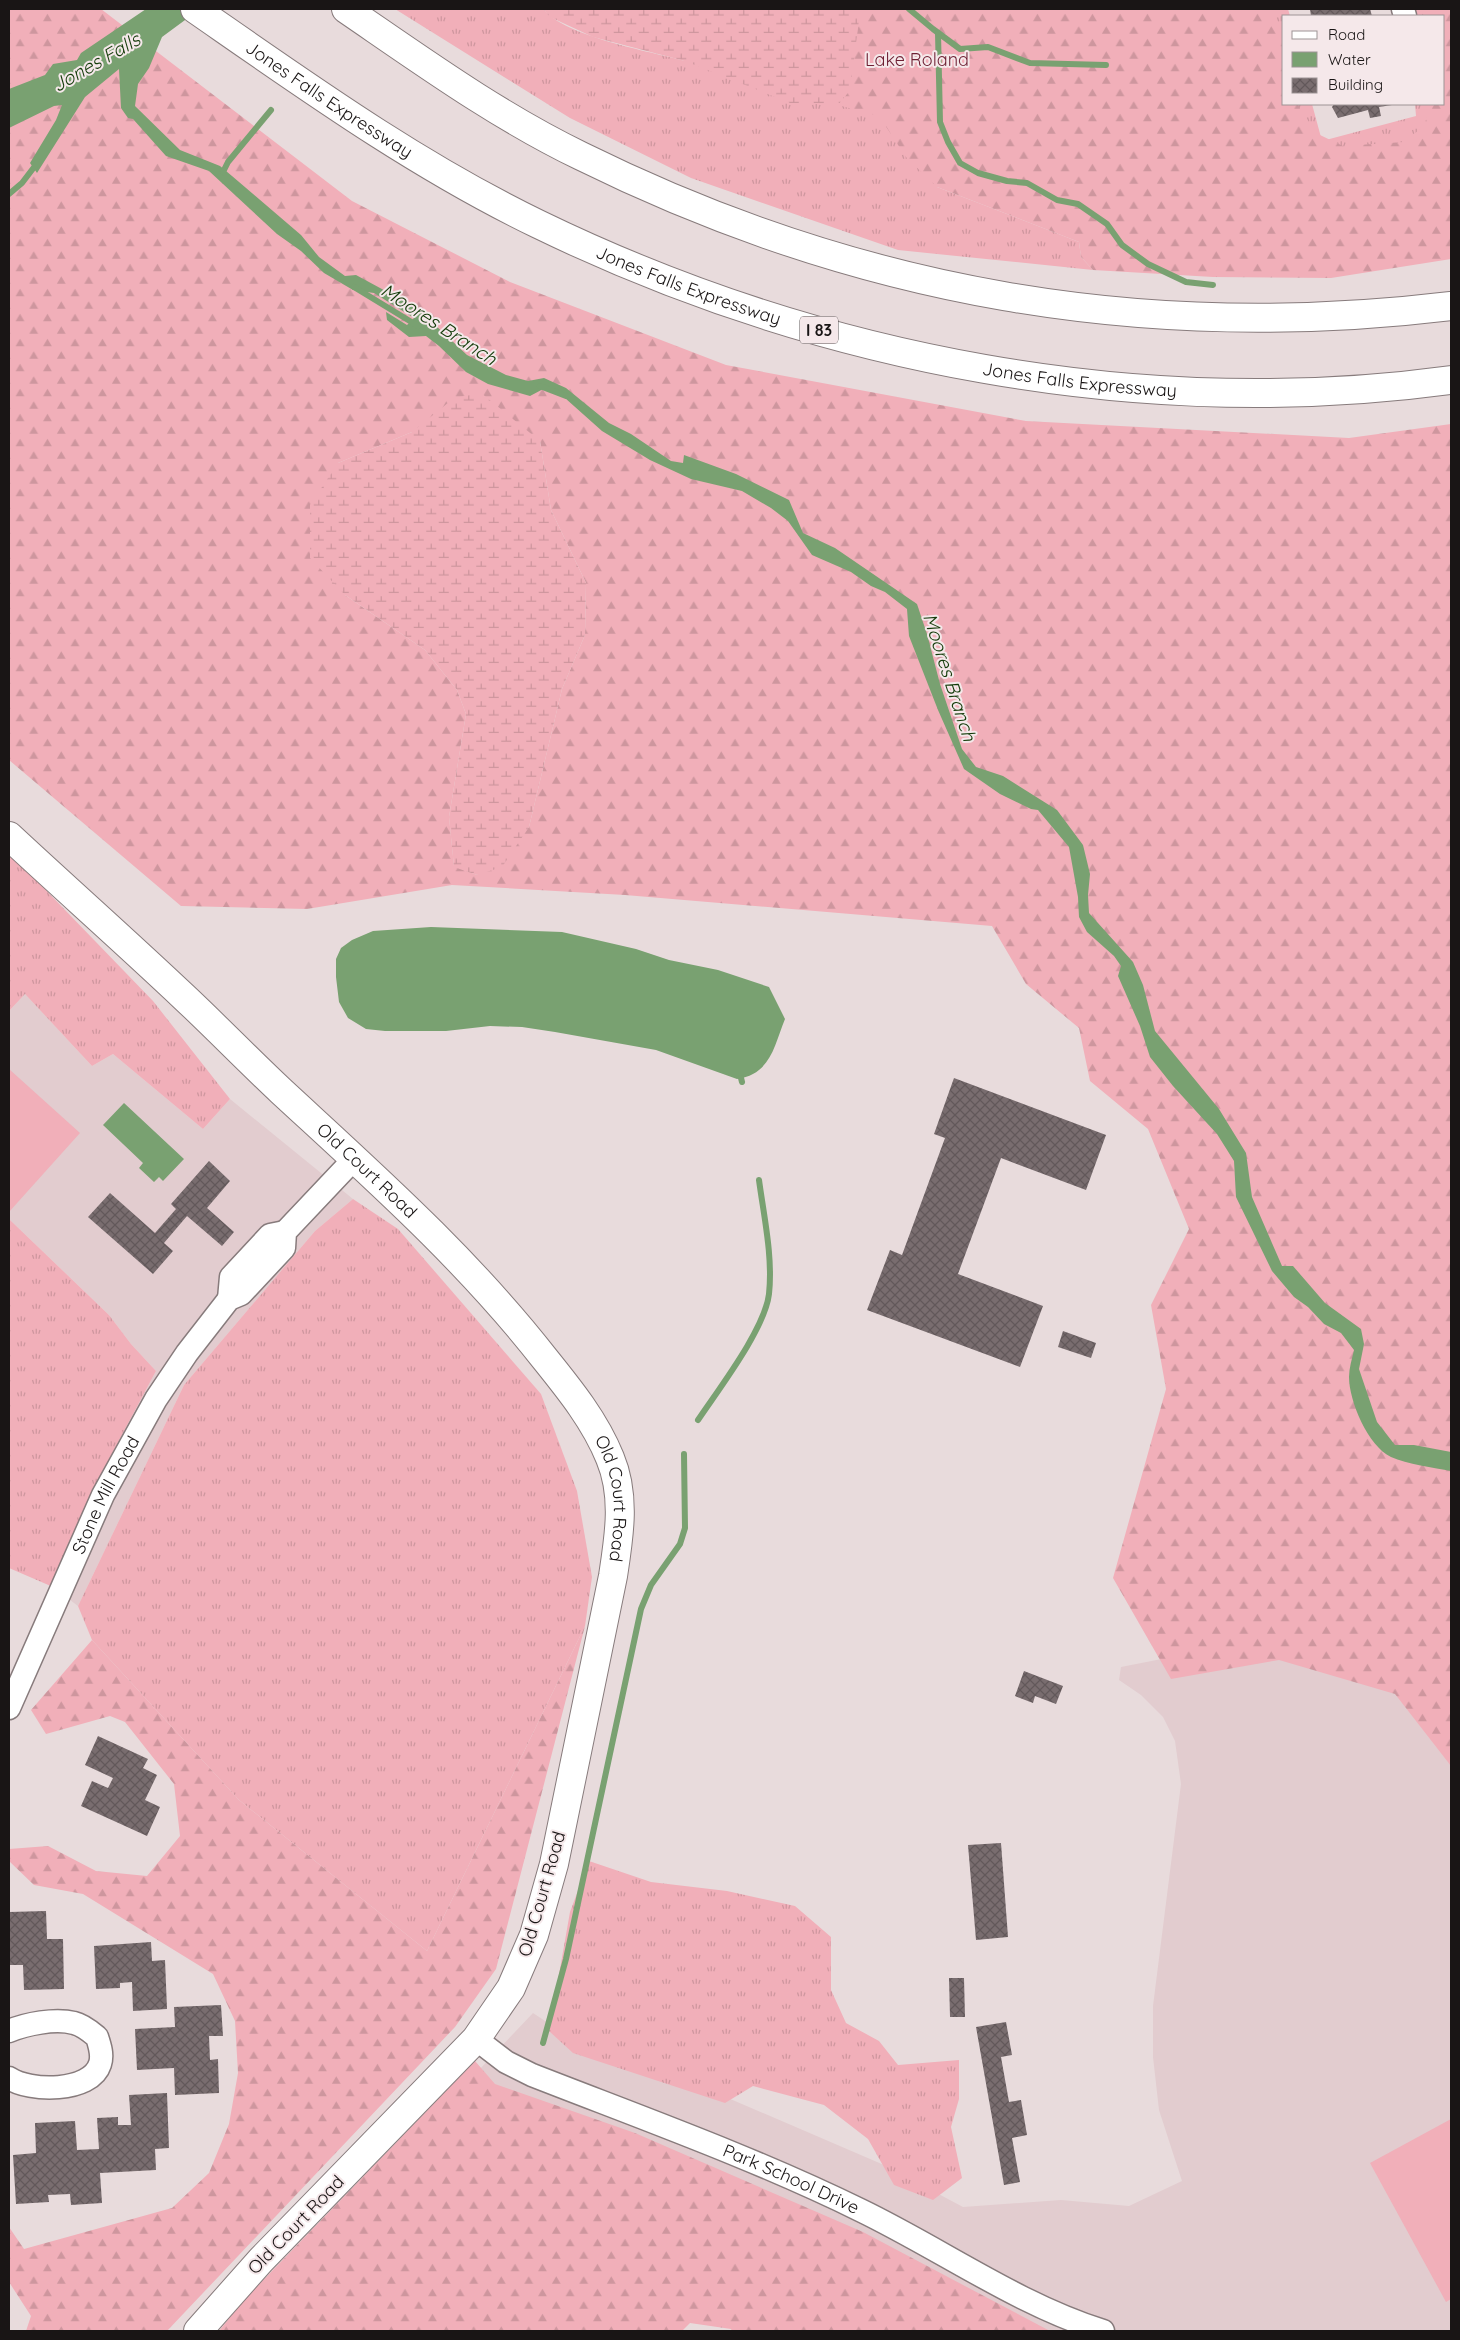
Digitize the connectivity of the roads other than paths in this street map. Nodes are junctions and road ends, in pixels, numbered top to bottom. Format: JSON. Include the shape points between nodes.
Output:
{"nodes":[{"id":1,"x":195,"y":9,"type":"edge"},
{"id":2,"x":346,"y":9,"type":"edge"},
{"id":3,"x":1451,"y":306,"type":"edge"},
{"id":4,"x":1451,"y":380,"type":"edge"},
{"id":5,"x":9,"y":836,"type":"edge"},
{"id":6,"x":354,"y":1159,"type":"junction"},
{"id":7,"x":9,"y":1708,"type":"edge"},
{"id":8,"x":9,"y":2031,"type":"edge"},
{"id":9,"x":476,"y":2039,"type":"junction"},
{"id":10,"x":9,"y":2078,"type":"edge"},
{"id":11,"x":198,"y":2331,"type":"edge"},
{"id":12,"x":1103,"y":2331,"type":"edge"}],
"edges":[{"from":1,"to":4,"type":"main road","name":"Jones Falls Expressway","number":"I 83","via":[[390,142],[538,224],[640,269],[718,299],[803,326],[959,363],[1135,388],[1310,392]]},
{"from":2,"to":3,"type":"main road","via":[[434,70],[578,155],[672,199],[743,227],[901,276],[1056,305],[1218,319],[1306,318]]},
{"from":5,"to":6,"type":"main road","name":"Old Court Road","via":[[186,998]]},
{"from":6,"to":7,"type":"street","name":"Stone Mill Road","via":[[285,1232],[284,1248],[241,1294],[229,1299],[156,1399],[77,1552]]},
{"from":6,"to":9,"type":"main road","name":"Old Court Road","via":[[470,1271],[520,1326],[589,1418],[611,1459],[619,1497],[619,1539],[613,1576],[554,1864],[524,1961],[496,2013]]},
{"from":8,"to":10,"type":"street","via":[[22,2026],[76,2023],[98,2037],[101,2052],[100,2066],[90,2078],[76,2084],[32,2087]]},
{"from":9,"to":11,"type":"main road","name":"Old Court Road","via":[[261,2260]]},
{"from":9,"to":12,"type":"street","name":"Park School Drive","via":[[506,2062],[532,2075],[779,2173],[860,2210],[1043,2308]]}]}
